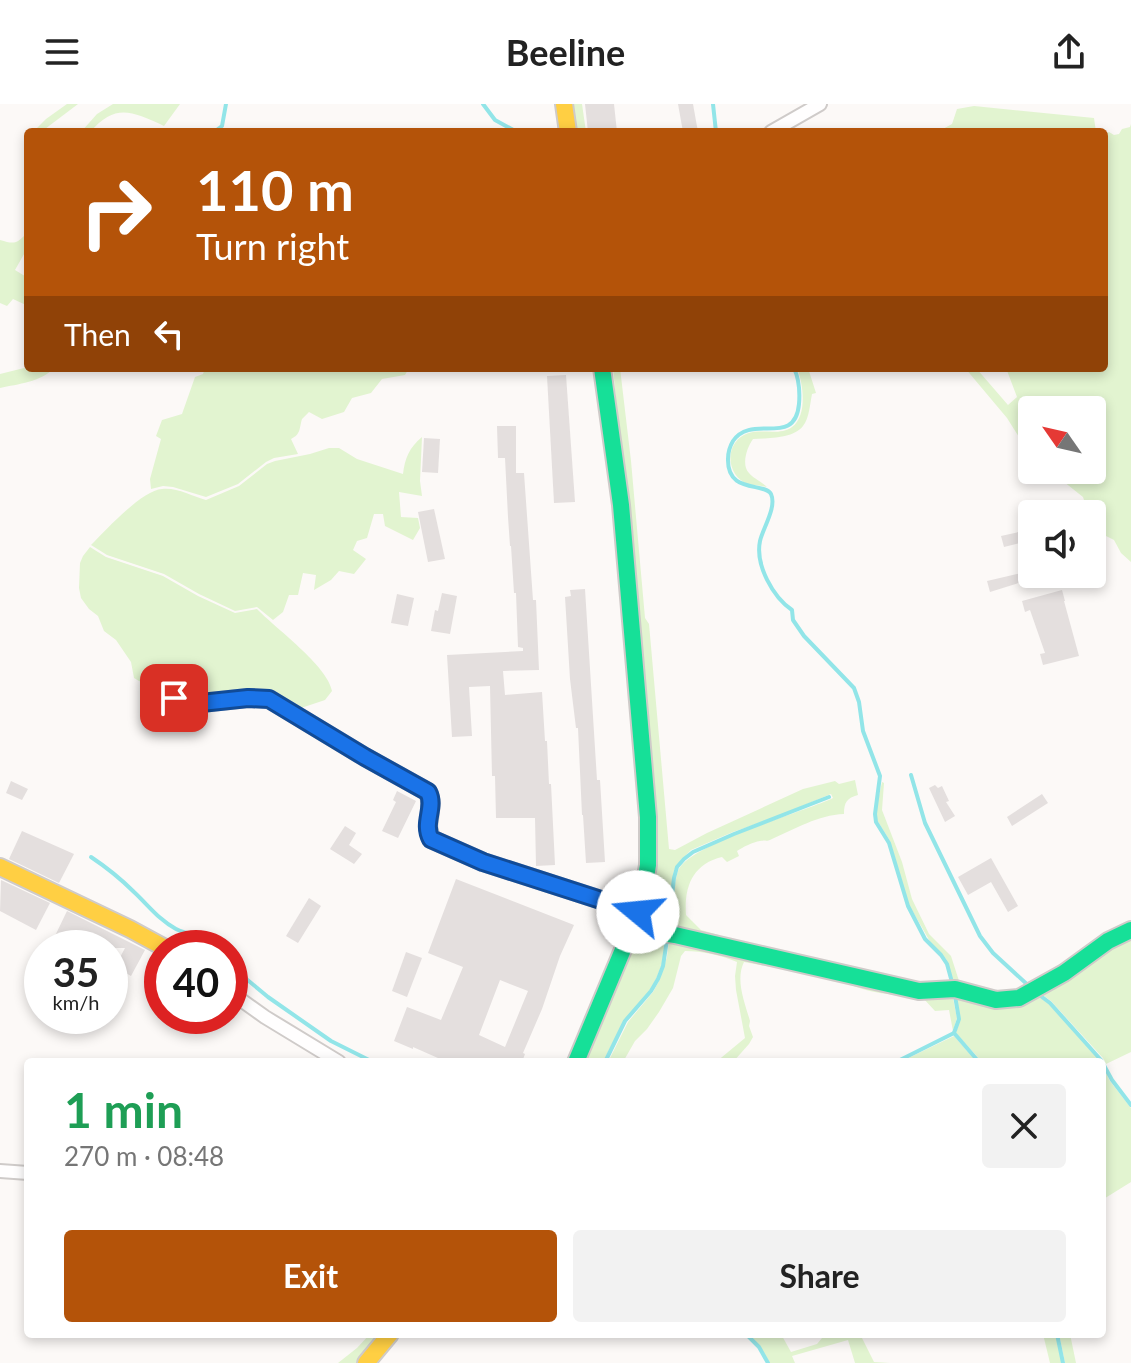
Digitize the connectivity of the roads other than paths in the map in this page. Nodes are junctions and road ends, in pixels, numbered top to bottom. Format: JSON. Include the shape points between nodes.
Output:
{"nodes":[{"id":1,"x":564,"y":104,"type":"edge"},
{"id":2,"x":820,"y":104,"type":"edge"},
{"id":3,"x":567,"y":128,"type":"edge"},
{"id":4,"x":778,"y":128,"type":"edge"},
{"id":5,"x":603,"y":372,"type":"edge"},
{"id":6,"x":174,"y":698,"type":"dead end"},
{"id":7,"x":0,"y":867,"type":"edge"},
{"id":8,"x":635,"y":920,"type":"junction"},
{"id":9,"x":1131,"y":930,"type":"edge"},
{"id":10,"x":144,"y":937,"type":"edge"},
{"id":11,"x":248,"y":1005,"type":"edge"},
{"id":12,"x":332,"y":1058,"type":"edge"},
{"id":13,"x":578,"y":1058,"type":"edge"},
{"id":14,"x":0,"y":1171,"type":"edge"},
{"id":15,"x":24,"y":1173,"type":"edge"},
{"id":16,"x":387,"y":1338,"type":"edge"},
{"id":17,"x":366,"y":1363,"type":"edge"}],
"edges":[{"from":1,"to":3,"type":"street"},
{"from":2,"to":4,"type":"street"},
{"from":5,"to":8,"type":"street","via":[[621,505],[648,817],[648,865]]},
{"from":6,"to":8,"type":"street","via":[[201,703],[269,699],[428,792],[426,827],[431,839]]},
{"from":7,"to":10,"type":"street"},
{"from":8,"to":9,"type":"street","via":[[675,935],[919,991],[955,989],[996,1000],[1019,998]]},
{"from":8,"to":13,"type":"street"},
{"from":11,"to":12,"type":"street"},
{"from":14,"to":15,"type":"street"},
{"from":16,"to":17,"type":"street"}]}
